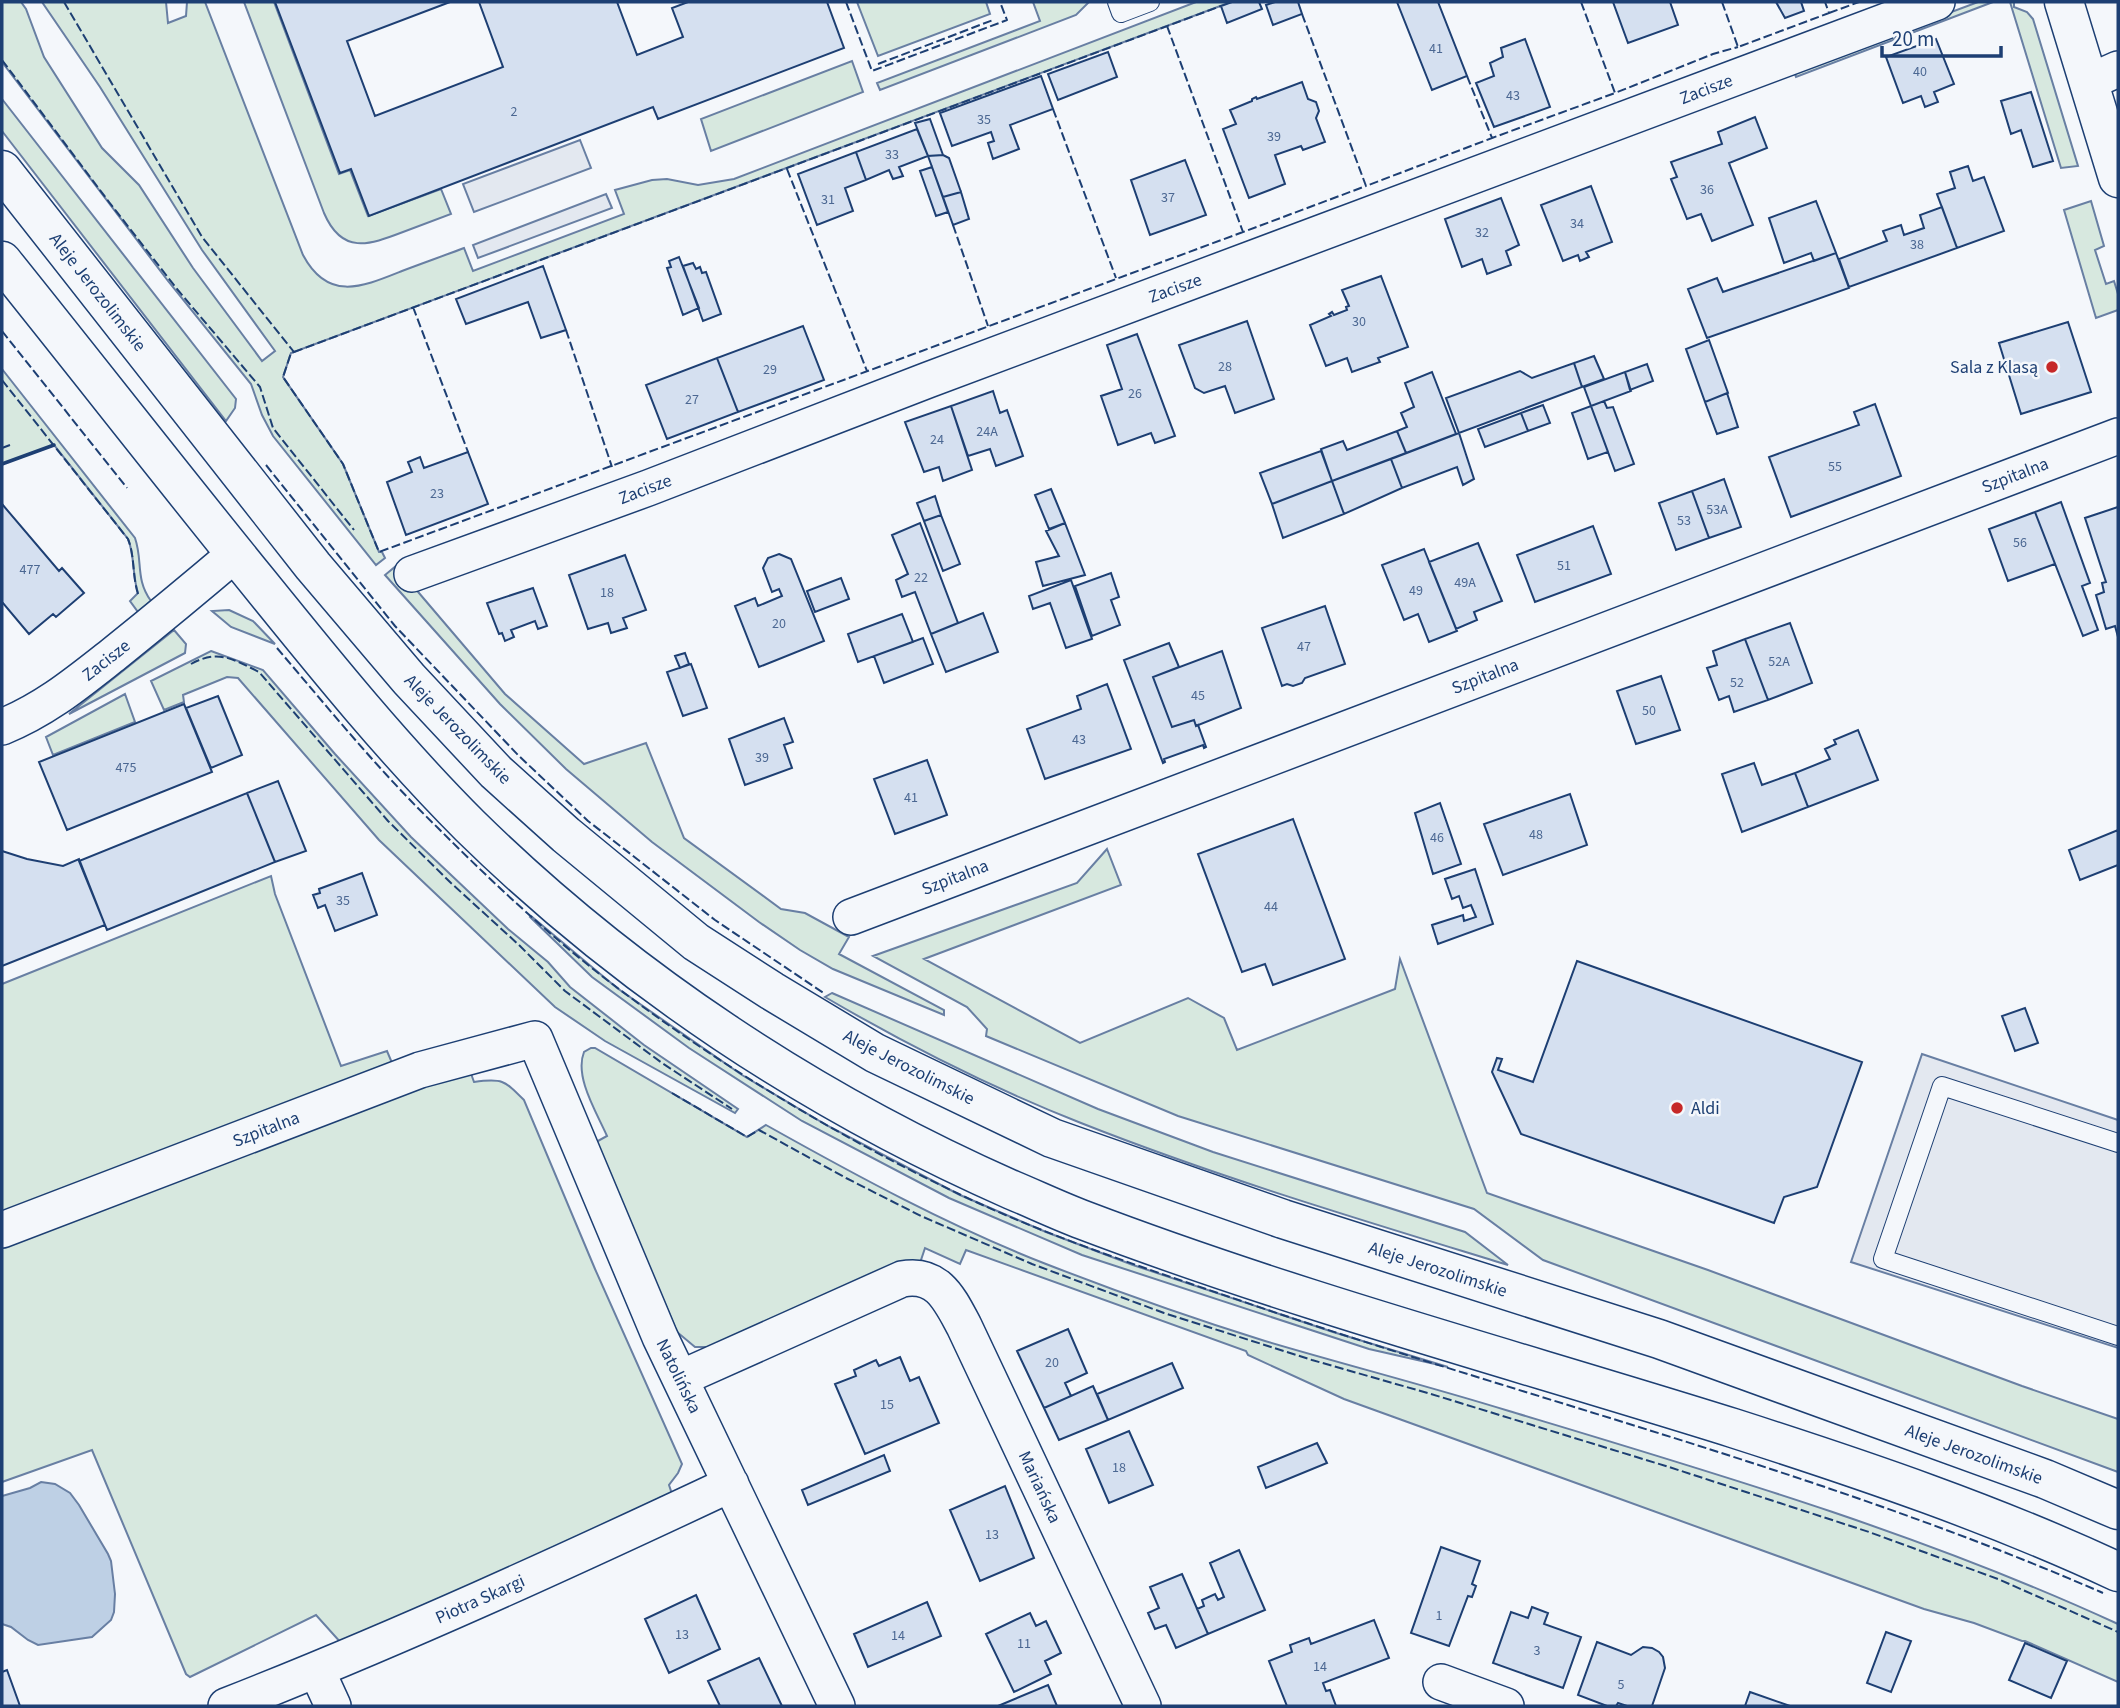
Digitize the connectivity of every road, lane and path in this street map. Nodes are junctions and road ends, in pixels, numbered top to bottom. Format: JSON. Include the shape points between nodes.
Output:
{"nodes":[{"id":1,"x":1116,"y":2,"type":"edge"},
{"id":2,"x":1150,"y":2,"type":"edge"},
{"id":3,"x":1937,"y":2,"type":"edge"},
{"id":4,"x":2064,"y":2,"type":"edge"},
{"id":5,"x":2103,"y":75,"type":"edge"},
{"id":6,"x":2,"y":170,"type":"edge"},
{"id":7,"x":2118,"y":178,"type":"edge"},
{"id":8,"x":2,"y":261,"type":"edge"},
{"id":9,"x":2118,"y":436,"type":"edge"},
{"id":10,"x":235,"y":554,"type":"junction"},
{"id":11,"x":412,"y":574,"type":"dead end"},
{"id":12,"x":2,"y":727,"type":"edge"},
{"id":13,"x":852,"y":916,"type":"dead end"},
{"id":14,"x":535,"y":1039,"type":"joint"},
{"id":15,"x":2118,"y":1143,"type":"edge"},
{"id":16,"x":2,"y":1230,"type":"edge"},
{"id":17,"x":2118,"y":1336,"type":"edge"},
{"id":18,"x":681,"y":1378,"type":"junction"},
{"id":19,"x":732,"y":1483,"type":"junction"},
{"id":20,"x":2118,"y":1510,"type":"edge"},
{"id":21,"x":2118,"y":1572,"type":"edge"},
{"id":22,"x":317,"y":1671,"type":"junction"},
{"id":23,"x":1441,"y":1682,"type":"dead end"},
{"id":24,"x":226,"y":1706,"type":"edge"},
{"id":25,"x":333,"y":1706,"type":"edge"},
{"id":26,"x":837,"y":1706,"type":"edge"},
{"id":27,"x":1143,"y":1706,"type":"edge"},
{"id":28,"x":1506,"y":1706,"type":"edge"}],
"edges":[{"from":1,"to":2,"type":"lane","via":[[1121,13]]},
{"from":3,"to":11,"type":"street","name":"Zacisze"},
{"from":4,"to":5,"type":"main road"},
{"from":5,"to":7,"type":"main road"},
{"from":6,"to":20,"type":"main road","name":"Aleje Jerozolimskie","via":[[313,566],[496,772],[696,942],[772,991],[875,1053],[1052,1138],[1283,1219],[1659,1339],[2045,1479]]},
{"from":8,"to":10,"type":"main road"},
{"from":9,"to":13,"type":"street","name":"Szpitalna"},
{"from":10,"to":12,"type":"street","name":"Zacisze","via":[[61,696]]},
{"from":10,"to":21,"type":"main road","via":[[435,791],[527,880],[661,988],[744,1046],[863,1117],[931,1153],[1079,1219],[1275,1287],[1876,1474],[2064,1546]]},
{"from":14,"to":16,"type":"street","name":"Szpitalna","via":[[420,1070]]},
{"from":14,"to":18,"type":"street","name":"Natolińska"},
{"from":15,"to":17,"type":"lane","via":[[1942,1086],[1883,1259]]},
{"from":18,"to":19,"type":"street","name":"Natolińska"},
{"from":18,"to":27,"type":"street","name":"Mariańska","via":[[902,1279],[924,1279],[945,1293]]},
{"from":19,"to":22,"type":"street","name":"Piotra Skargi"},
{"from":19,"to":26,"type":"street","name":"Natolińska"},
{"from":22,"to":24,"type":"street","name":"Piotra Skargi"},
{"from":22,"to":25,"type":"street"},
{"from":23,"to":28,"type":"street"}]}
